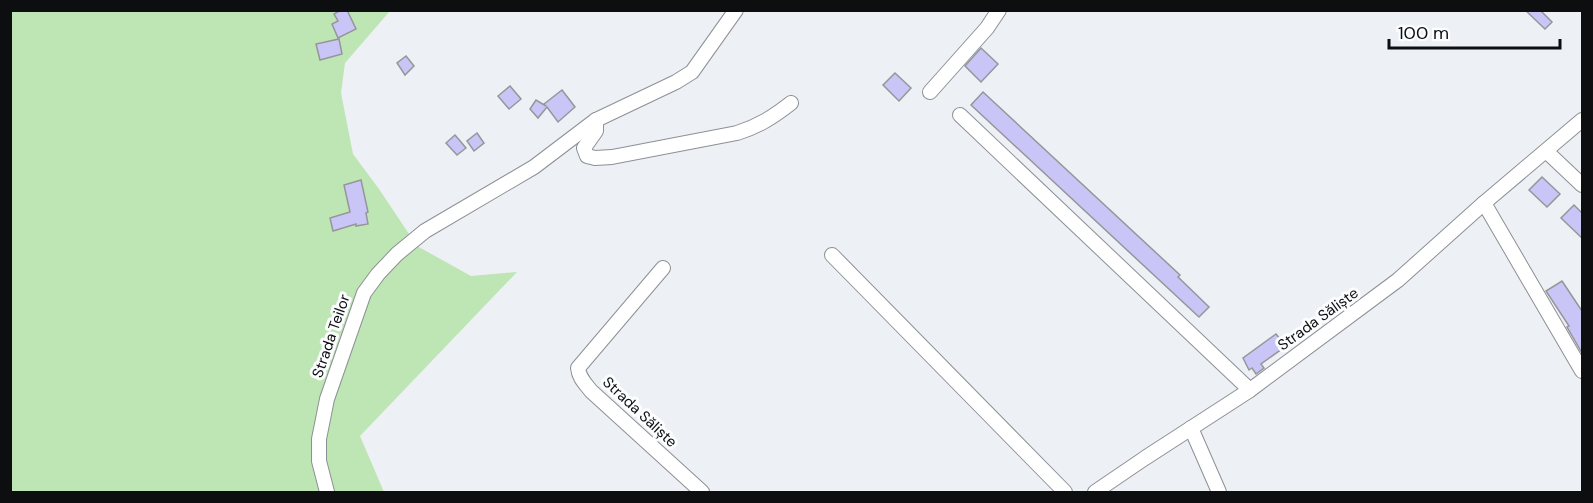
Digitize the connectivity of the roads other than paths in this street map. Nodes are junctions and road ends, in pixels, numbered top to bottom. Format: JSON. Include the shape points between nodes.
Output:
{"nodes":[{"id":1,"x":736,"y":10,"type":"edge"},
{"id":2,"x":999,"y":10,"type":"edge"},
{"id":3,"x":930,"y":92,"type":"dead end"},
{"id":4,"x":791,"y":103,"type":"dead end"},
{"id":5,"x":960,"y":115,"type":"dead end"},
{"id":6,"x":596,"y":120,"type":"junction"},
{"id":7,"x":1582,"y":120,"type":"edge"},
{"id":8,"x":1546,"y":151,"type":"junction"},
{"id":9,"x":1582,"y":185,"type":"edge"},
{"id":10,"x":1484,"y":203,"type":"junction"},
{"id":11,"x":832,"y":255,"type":"dead end"},
{"id":12,"x":663,"y":268,"type":"dead end"},
{"id":13,"x":1582,"y":371,"type":"edge"},
{"id":14,"x":1250,"y":390,"type":"junction"},
{"id":15,"x":1191,"y":429,"type":"junction"},
{"id":16,"x":1099,"y":491,"type":"edge"},
{"id":17,"x":327,"y":492,"type":"edge"},
{"id":18,"x":702,"y":492,"type":"edge"},
{"id":19,"x":1065,"y":492,"type":"edge"},
{"id":20,"x":1219,"y":492,"type":"edge"}],
"edges":[{"from":1,"to":6,"type":"street","name":"Strada Teilor","via":[[692,72]]},
{"from":2,"to":3,"type":"street"},
{"from":4,"to":6,"type":"street","via":[[737,134],[612,157],[596,158],[584,152],[596,131]]},
{"from":5,"to":14,"type":"street"},
{"from":6,"to":17,"type":"street","name":"Strada Teilor","via":[[534,167],[425,231],[397,254],[364,293],[327,399],[318,439]]},
{"from":7,"to":8,"type":"street","name":"Strada Săliște"},
{"from":8,"to":9,"type":"street"},
{"from":8,"to":10,"type":"street","name":"Strada Săliște"},
{"from":10,"to":13,"type":"street"},
{"from":10,"to":14,"type":"street","name":"Strada Săliște","via":[[1398,280]]},
{"from":11,"to":19,"type":"street"},
{"from":12,"to":18,"type":"street","name":"Strada Săliște","via":[[578,368],[579,374],[591,391]]},
{"from":14,"to":15,"type":"street","name":"Strada Săliște"},
{"from":15,"to":16,"type":"street","name":"Strada Săliște"},
{"from":15,"to":20,"type":"street"}]}
